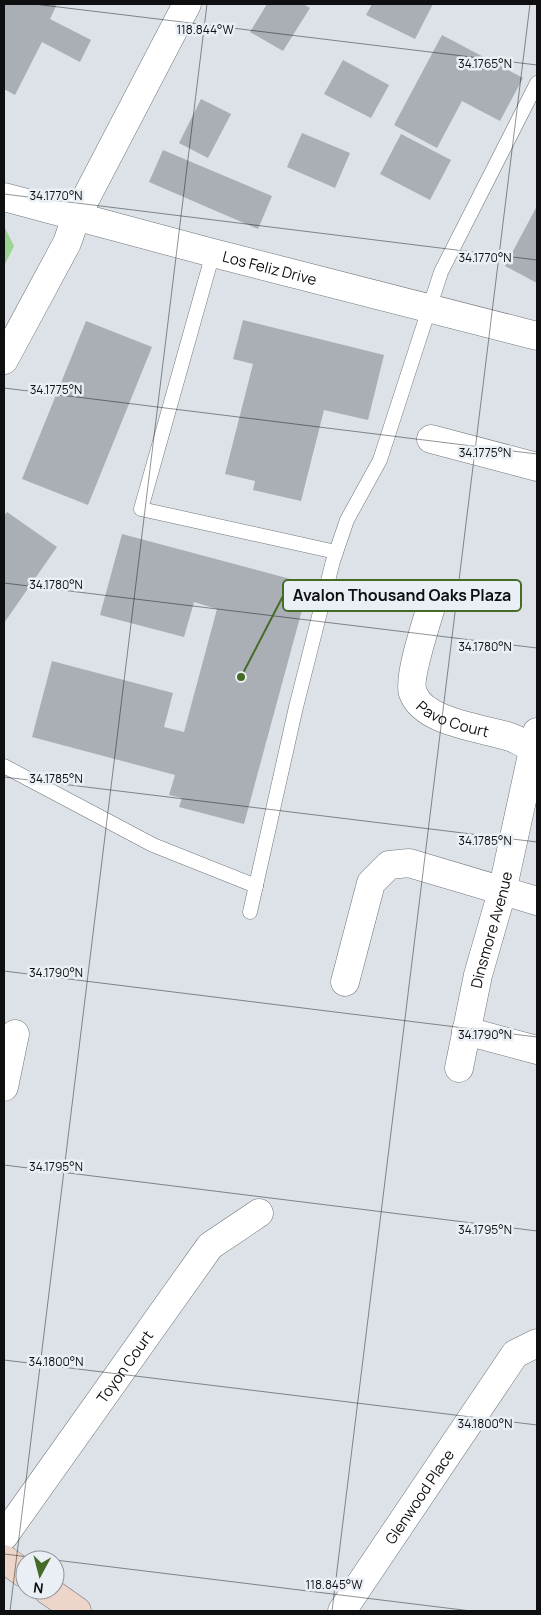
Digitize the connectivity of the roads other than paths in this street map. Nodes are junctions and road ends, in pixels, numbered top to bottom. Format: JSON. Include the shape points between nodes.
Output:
{"nodes":[{"id":1,"x":187,"y":4,"type":"edge"},
{"id":2,"x":537,"y":83,"type":"edge"},
{"id":3,"x":4,"y":197,"type":"edge"},
{"id":4,"x":76,"y":217,"type":"junction"},
{"id":5,"x":213,"y":253,"type":"junction"},
{"id":6,"x":430,"y":308,"type":"junction"},
{"id":7,"x":537,"y":336,"type":"edge"},
{"id":8,"x":4,"y":360,"type":"edge"},
{"id":9,"x":431,"y":439,"type":"dead end"},
{"id":10,"x":537,"y":467,"type":"edge"},
{"id":11,"x":336,"y":552,"type":"junction"},
{"id":12,"x":434,"y":597,"type":"dead end"},
{"id":13,"x":536,"y":744,"type":"edge"},
{"id":14,"x":4,"y":766,"type":"edge"},
{"id":15,"x":256,"y":886,"type":"junction"},
{"id":16,"x":502,"y":892,"type":"junction"},
{"id":17,"x":537,"y":901,"type":"edge"},
{"id":18,"x":250,"y":912,"type":"dead end"},
{"id":19,"x":345,"y":982,"type":"dead end"},
{"id":20,"x":466,"y":1031,"type":"junction"},
{"id":21,"x":15,"y":1034,"type":"dead end"},
{"id":22,"x":537,"y":1050,"type":"edge"},
{"id":23,"x":459,"y":1068,"type":"dead end"},
{"id":24,"x":4,"y":1087,"type":"edge"},
{"id":25,"x":259,"y":1213,"type":"dead end"},
{"id":26,"x":537,"y":1343,"type":"edge"},
{"id":27,"x":4,"y":1536,"type":"edge"},
{"id":28,"x":4,"y":1559,"type":"edge"},
{"id":29,"x":15,"y":1567,"type":"edge"},
{"id":30,"x":61,"y":1600,"type":"edge"},
{"id":31,"x":77,"y":1611,"type":"edge"},
{"id":32,"x":342,"y":1611,"type":"edge"}],
"edges":[{"from":1,"to":4,"type":"street"},
{"from":2,"to":6,"type":"lane","via":[[441,272]]},
{"from":3,"to":4,"type":"street","name":"Los Feliz Drive"},
{"from":4,"to":5,"type":"street","name":"Los Feliz Drive"},
{"from":4,"to":8,"type":"street","via":[[66,243]]},
{"from":5,"to":6,"type":"street","name":"Los Feliz Drive"},
{"from":5,"to":11,"type":"lane","via":[[141,509]]},
{"from":6,"to":7,"type":"street","name":"Los Feliz Drive"},
{"from":6,"to":11,"type":"lane","via":[[380,460],[347,520]]},
{"from":9,"to":10,"type":"street"},
{"from":11,"to":15,"type":"lane","via":[[296,708]]},
{"from":12,"to":13,"type":"street","name":"Pavo Court","via":[[413,674],[412,692],[422,706],[439,717]]},
{"from":13,"to":16,"type":"street","name":"Dinsmore Avenue"},
{"from":14,"to":15,"type":"lane","via":[[154,845]]},
{"from":15,"to":18,"type":"lane"},
{"from":16,"to":17,"type":"street"},
{"from":16,"to":19,"type":"street","via":[[408,863],[389,865],[371,883]]},
{"from":16,"to":20,"type":"street","name":"Dinsmore Avenue"},
{"from":20,"to":22,"type":"street"},
{"from":20,"to":23,"type":"street","name":"Dinsmore Avenue"},
{"from":21,"to":24,"type":"street"},
{"from":25,"to":27,"type":"street","name":"Toyon Court","via":[[210,1246]]},
{"from":26,"to":32,"type":"street","name":"Glenwood Place","via":[[515,1354]]},
{"from":28,"to":29,"type":"main road"},
{"from":30,"to":31,"type":"main road"}]}
